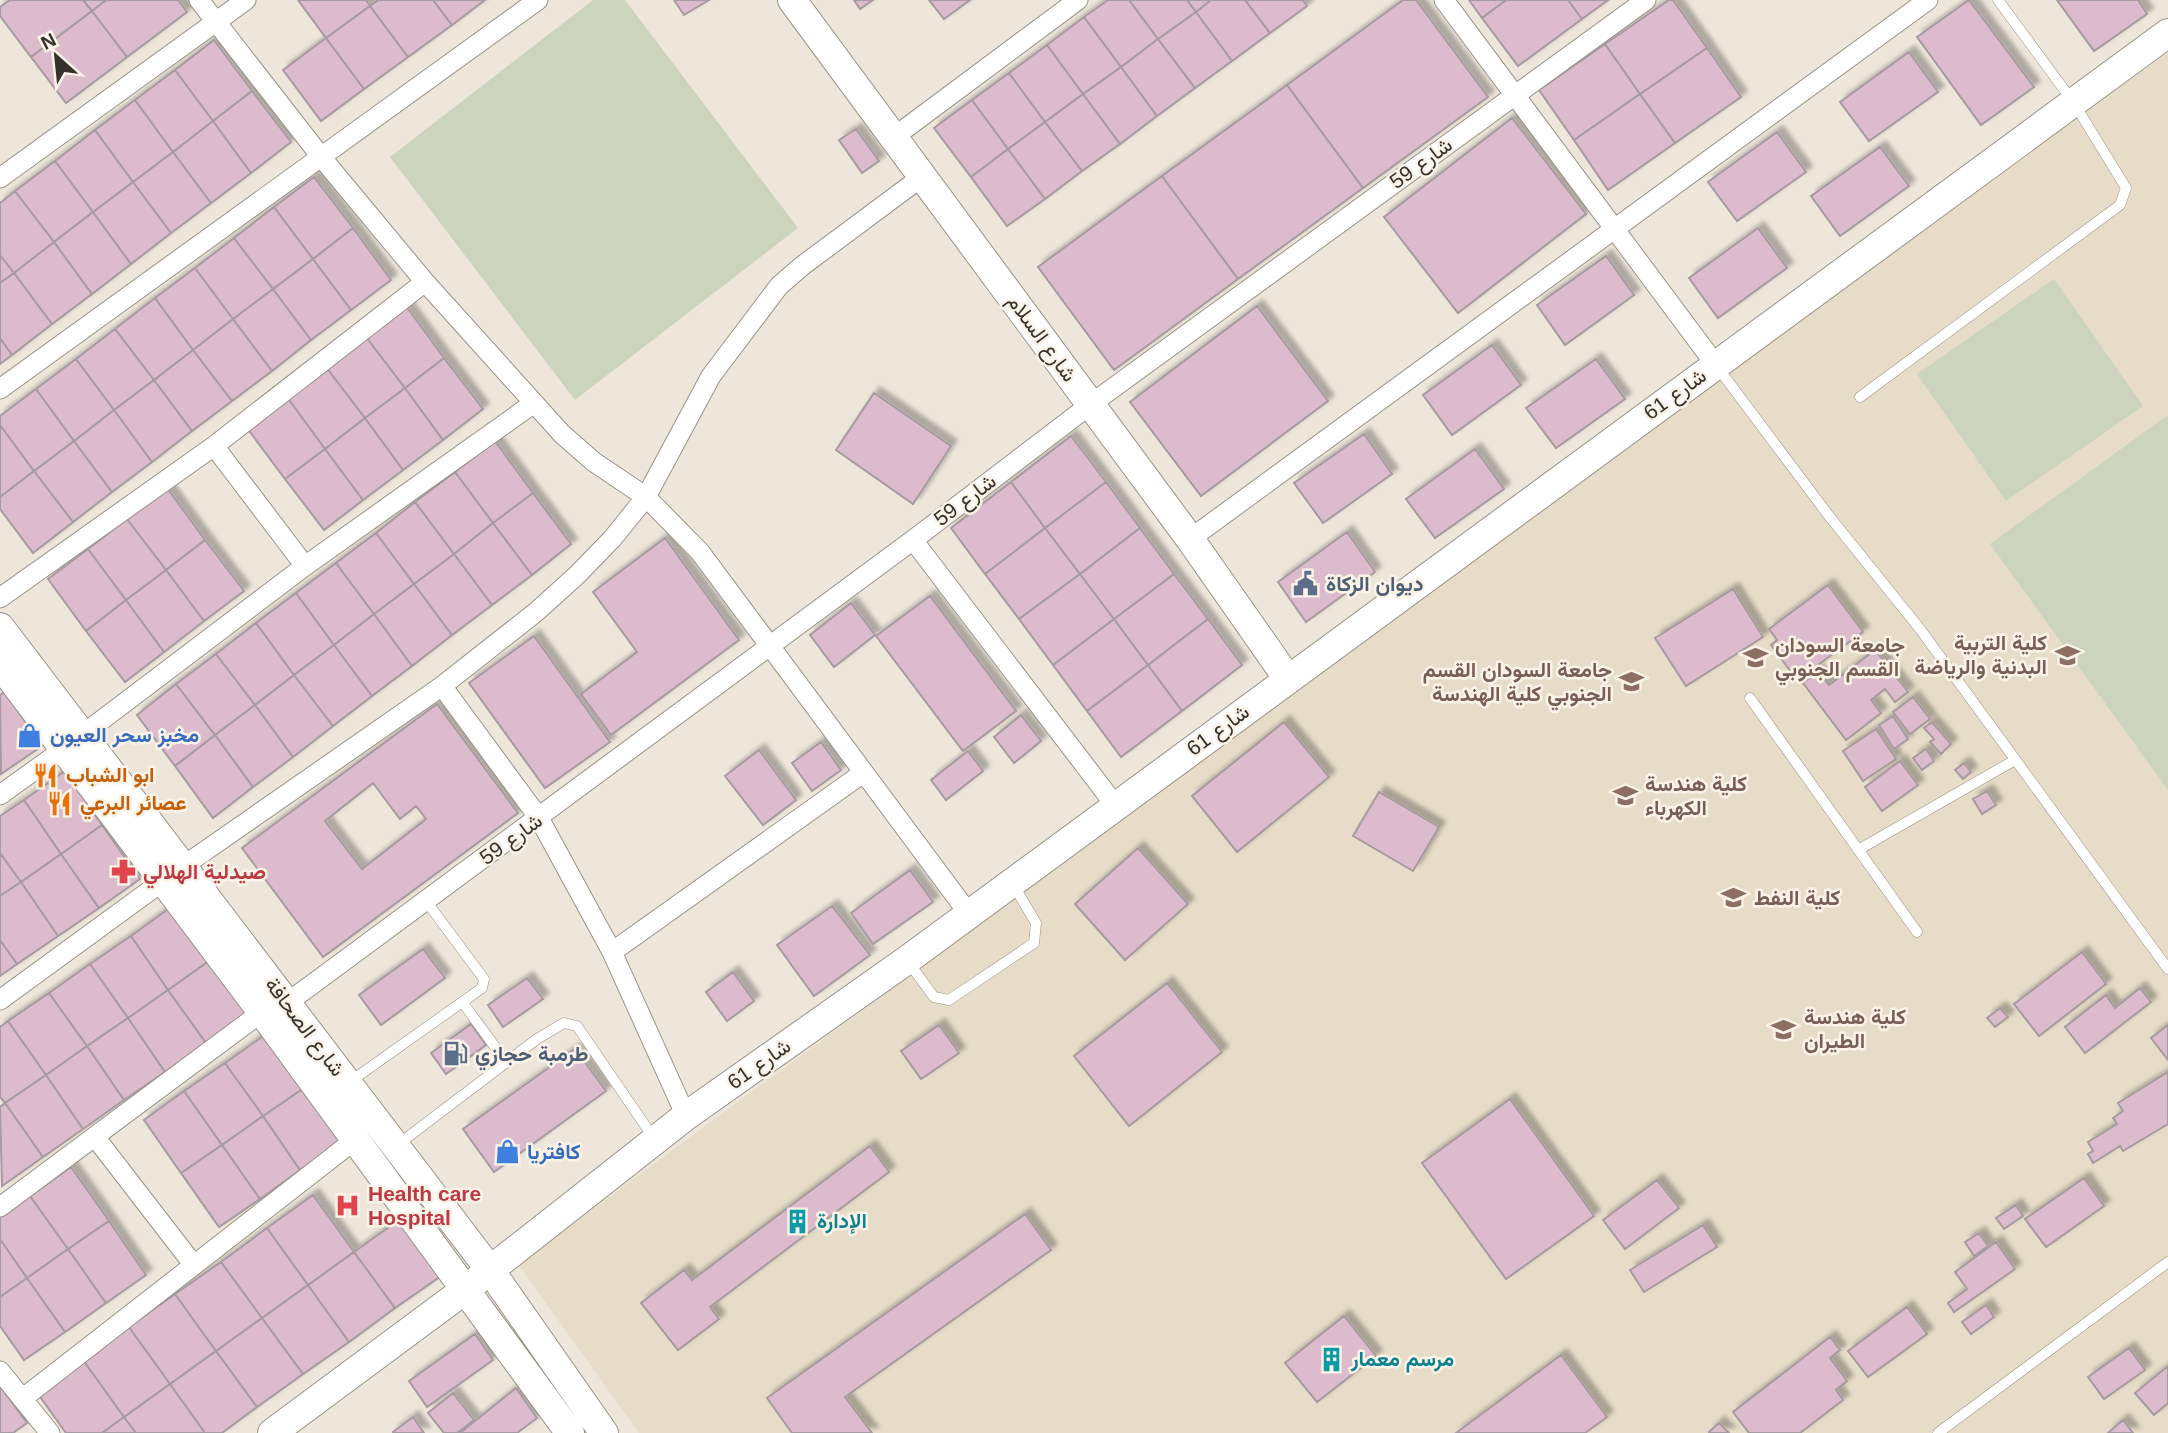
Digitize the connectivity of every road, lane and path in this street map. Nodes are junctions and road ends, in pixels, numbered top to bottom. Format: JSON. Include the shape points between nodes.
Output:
{"nodes":[{"id":1,"x":199,"y":0,"type":"edge"},
{"id":2,"x":246,"y":0,"type":"edge"},
{"id":3,"x":538,"y":0,"type":"edge"},
{"id":4,"x":792,"y":0,"type":"edge"},
{"id":5,"x":1078,"y":0,"type":"edge"},
{"id":6,"x":1444,"y":0,"type":"edge"},
{"id":7,"x":1646,"y":0,"type":"edge"},
{"id":8,"x":1928,"y":0,"type":"edge"},
{"id":9,"x":1998,"y":0,"type":"edge"},
{"id":10,"x":216,"y":23,"type":"junction"},
{"id":11,"x":2168,"y":33,"type":"edge"},
{"id":12,"x":1515,"y":95,"type":"junction"},
{"id":13,"x":2074,"y":103,"type":"junction"},
{"id":14,"x":894,"y":137,"type":"junction"},
{"id":15,"x":322,"y":158,"type":"junction"},
{"id":16,"x":923,"y":176,"type":"junction"},
{"id":17,"x":0,"y":178,"type":"edge"},
{"id":18,"x":1612,"y":229,"type":"junction"},
{"id":19,"x":425,"y":282,"type":"junction"},
{"id":20,"x":1715,"y":364,"type":"junction"},
{"id":21,"x":0,"y":389,"type":"edge"},
{"id":22,"x":1860,"y":397,"type":"dead end"},
{"id":23,"x":534,"y":402,"type":"junction"},
{"id":24,"x":1091,"y":404,"type":"junction"},
{"id":25,"x":214,"y":446,"type":"junction"},
{"id":26,"x":646,"y":497,"type":"junction"},
{"id":27,"x":1190,"y":539,"type":"junction"},
{"id":28,"x":913,"y":540,"type":"junction"},
{"id":29,"x":305,"y":566,"type":"junction"},
{"id":30,"x":0,"y":598,"type":"edge"},
{"id":31,"x":0,"y":627,"type":"edge"},
{"id":32,"x":771,"y":645,"type":"junction"},
{"id":33,"x":0,"y":664,"type":"edge"},
{"id":34,"x":1288,"y":679,"type":"junction"},
{"id":35,"x":442,"y":686,"type":"junction"},
{"id":36,"x":1751,"y":698,"type":"dead end"},
{"id":37,"x":73,"y":742,"type":"junction"},
{"id":38,"x":2015,"y":760,"type":"junction"},
{"id":39,"x":863,"y":773,"type":"junction"},
{"id":40,"x":0,"y":795,"type":"edge"},
{"id":41,"x":1115,"y":805,"type":"junction"},
{"id":42,"x":539,"y":818,"type":"junction"},
{"id":43,"x":1858,"y":850,"type":"junction"},
{"id":44,"x":172,"y":874,"type":"junction"},
{"id":45,"x":1012,"y":882,"type":"junction"},
{"id":46,"x":426,"y":901,"type":"junction"},
{"id":47,"x":969,"y":914,"type":"junction"},
{"id":48,"x":1917,"y":932,"type":"dead end"},
{"id":49,"x":612,"y":952,"type":"junction"},
{"id":50,"x":907,"y":960,"type":"junction"},
{"id":51,"x":2168,"y":969,"type":"edge"},
{"id":52,"x":0,"y":1000,"type":"edge"},
{"id":53,"x":463,"y":1003,"type":"junction"},
{"id":54,"x":275,"y":1008,"type":"junction"},
{"id":55,"x":506,"y":1062,"type":"junction"},
{"id":56,"x":348,"y":1083,"type":"junction"},
{"id":57,"x":686,"y":1116,"type":"junction"},
{"id":58,"x":95,"y":1136,"type":"junction"},
{"id":59,"x":356,"y":1139,"type":"junction"},
{"id":60,"x":655,"y":1140,"type":"junction"},
{"id":61,"x":396,"y":1146,"type":"junction"},
{"id":62,"x":0,"y":1207,"type":"edge"},
{"id":63,"x":2168,"y":1262,"type":"edge"},
{"id":64,"x":193,"y":1264,"type":"junction"},
{"id":65,"x":490,"y":1269,"type":"junction"},
{"id":66,"x":466,"y":1289,"type":"junction"},
{"id":67,"x":0,"y":1371,"type":"edge"},
{"id":68,"x":22,"y":1399,"type":"junction"},
{"id":69,"x":40,"y":1430,"type":"edge"},
{"id":70,"x":272,"y":1433,"type":"edge"},
{"id":71,"x":570,"y":1433,"type":"edge"},
{"id":72,"x":604,"y":1433,"type":"edge"},
{"id":73,"x":1938,"y":1433,"type":"edge"}],
"edges":[{"from":1,"to":10,"type":"street"},
{"from":2,"to":10,"type":"street"},
{"from":3,"to":15,"type":"street"},
{"from":4,"to":14,"type":"street","name":"شارع السلام"},
{"from":5,"to":14,"type":"street"},
{"from":6,"to":12,"type":"street"},
{"from":7,"to":12,"type":"street","name":"شارع 59"},
{"from":8,"to":18,"type":"street"},
{"from":9,"to":13,"type":"lane"},
{"from":10,"to":15,"type":"street"},
{"from":10,"to":17,"type":"street"},
{"from":11,"to":13,"type":"street","name":"شارع 61"},
{"from":12,"to":18,"type":"street"},
{"from":12,"to":24,"type":"street","name":"شارع 59"},
{"from":13,"to":20,"type":"street","name":"شارع 61"},
{"from":13,"to":22,"type":"lane","via":[[2126,188],[2120,205]]},
{"from":14,"to":16,"type":"street","name":"شارع السلام"},
{"from":15,"to":19,"type":"street"},
{"from":15,"to":21,"type":"street"},
{"from":16,"to":24,"type":"street","name":"شارع السلام"},
{"from":16,"to":26,"type":"street","via":[[779,286],[710,376]]},
{"from":18,"to":20,"type":"street"},
{"from":18,"to":27,"type":"street"},
{"from":19,"to":23,"type":"street"},
{"from":19,"to":25,"type":"street"},
{"from":20,"to":34,"type":"street","name":"شارع 61"},
{"from":20,"to":38,"type":"lane"},
{"from":23,"to":26,"type":"street","via":[[594,462]]},
{"from":23,"to":29,"type":"street"},
{"from":24,"to":27,"type":"street","name":"شارع السلام"},
{"from":24,"to":28,"type":"street","name":"شارع 59"},
{"from":25,"to":29,"type":"street"},
{"from":25,"to":30,"type":"street"},
{"from":26,"to":32,"type":"street","via":[[699,552]]},
{"from":26,"to":35,"type":"street","via":[[577,575]]},
{"from":27,"to":34,"type":"street","name":"شارع السلام"},
{"from":28,"to":32,"type":"street","name":"شارع 59"},
{"from":28,"to":41,"type":"street"},
{"from":29,"to":37,"type":"street"},
{"from":31,"to":37,"type":"street","name":"شارع الصحافة"},
{"from":32,"to":39,"type":"street"},
{"from":32,"to":42,"type":"street","name":"شارع 59"},
{"from":33,"to":37,"type":"street","name":"شارع الصحافة"},
{"from":34,"to":41,"type":"street","name":"شارع 61"},
{"from":35,"to":42,"type":"street"},
{"from":35,"to":44,"type":"street"},
{"from":36,"to":43,"type":"lane"},
{"from":37,"to":40,"type":"street"},
{"from":37,"to":44,"type":"street","name":"شارع الصحافة"},
{"from":38,"to":43,"type":"lane"},
{"from":38,"to":51,"type":"lane"},
{"from":39,"to":47,"type":"street"},
{"from":39,"to":49,"type":"street"},
{"from":41,"to":45,"type":"street","name":"شارع 61"},
{"from":42,"to":46,"type":"street","name":"شارع 59"},
{"from":42,"to":49,"type":"street"},
{"from":43,"to":48,"type":"lane"},
{"from":44,"to":52,"type":"street"},
{"from":44,"to":54,"type":"street","name":"شارع الصحافة"},
{"from":45,"to":47,"type":"street","name":"شارع 61"},
{"from":45,"to":50,"type":"lane","via":[[1036,923],[1034,943],[949,1000],[934,997]]},
{"from":46,"to":53,"type":"lane","via":[[484,979],[482,988]]},
{"from":46,"to":54,"type":"street","name":"شارع 59"},
{"from":47,"to":50,"type":"street","name":"شارع 61"},
{"from":49,"to":57,"type":"street"},
{"from":50,"to":57,"type":"street","name":"شارع 61"},
{"from":53,"to":55,"type":"lane"},
{"from":53,"to":56,"type":"lane"},
{"from":54,"to":56,"type":"street","name":"شارع الصحافة"},
{"from":54,"to":58,"type":"street","name":"شارع 59"},
{"from":54,"to":59,"type":"street","name":"شارع الصحافة"},
{"from":55,"to":60,"type":"lane","via":[[551,1029],[564,1023],[577,1026]]},
{"from":55,"to":61,"type":"lane"},
{"from":56,"to":61,"type":"street","name":"شارع الصحافة"},
{"from":57,"to":60,"type":"street","name":"شارع 61"},
{"from":58,"to":62,"type":"street","name":"شارع 59"},
{"from":58,"to":64,"type":"street"},
{"from":59,"to":64,"type":"street"},
{"from":59,"to":66,"type":"street","name":"شارع الصحافة"},
{"from":60,"to":65,"type":"street","name":"شارع 61"},
{"from":61,"to":65,"type":"street","name":"شارع الصحافة"},
{"from":63,"to":73,"type":"lane"},
{"from":64,"to":68,"type":"street"},
{"from":65,"to":66,"type":"street","name":"شارع 61"},
{"from":65,"to":72,"type":"street","name":"شارع الصحافة"},
{"from":66,"to":70,"type":"street","name":"شارع 61"},
{"from":66,"to":71,"type":"street","name":"شارع الصحافة"},
{"from":67,"to":68,"type":"street"},
{"from":68,"to":69,"type":"street"}]}
